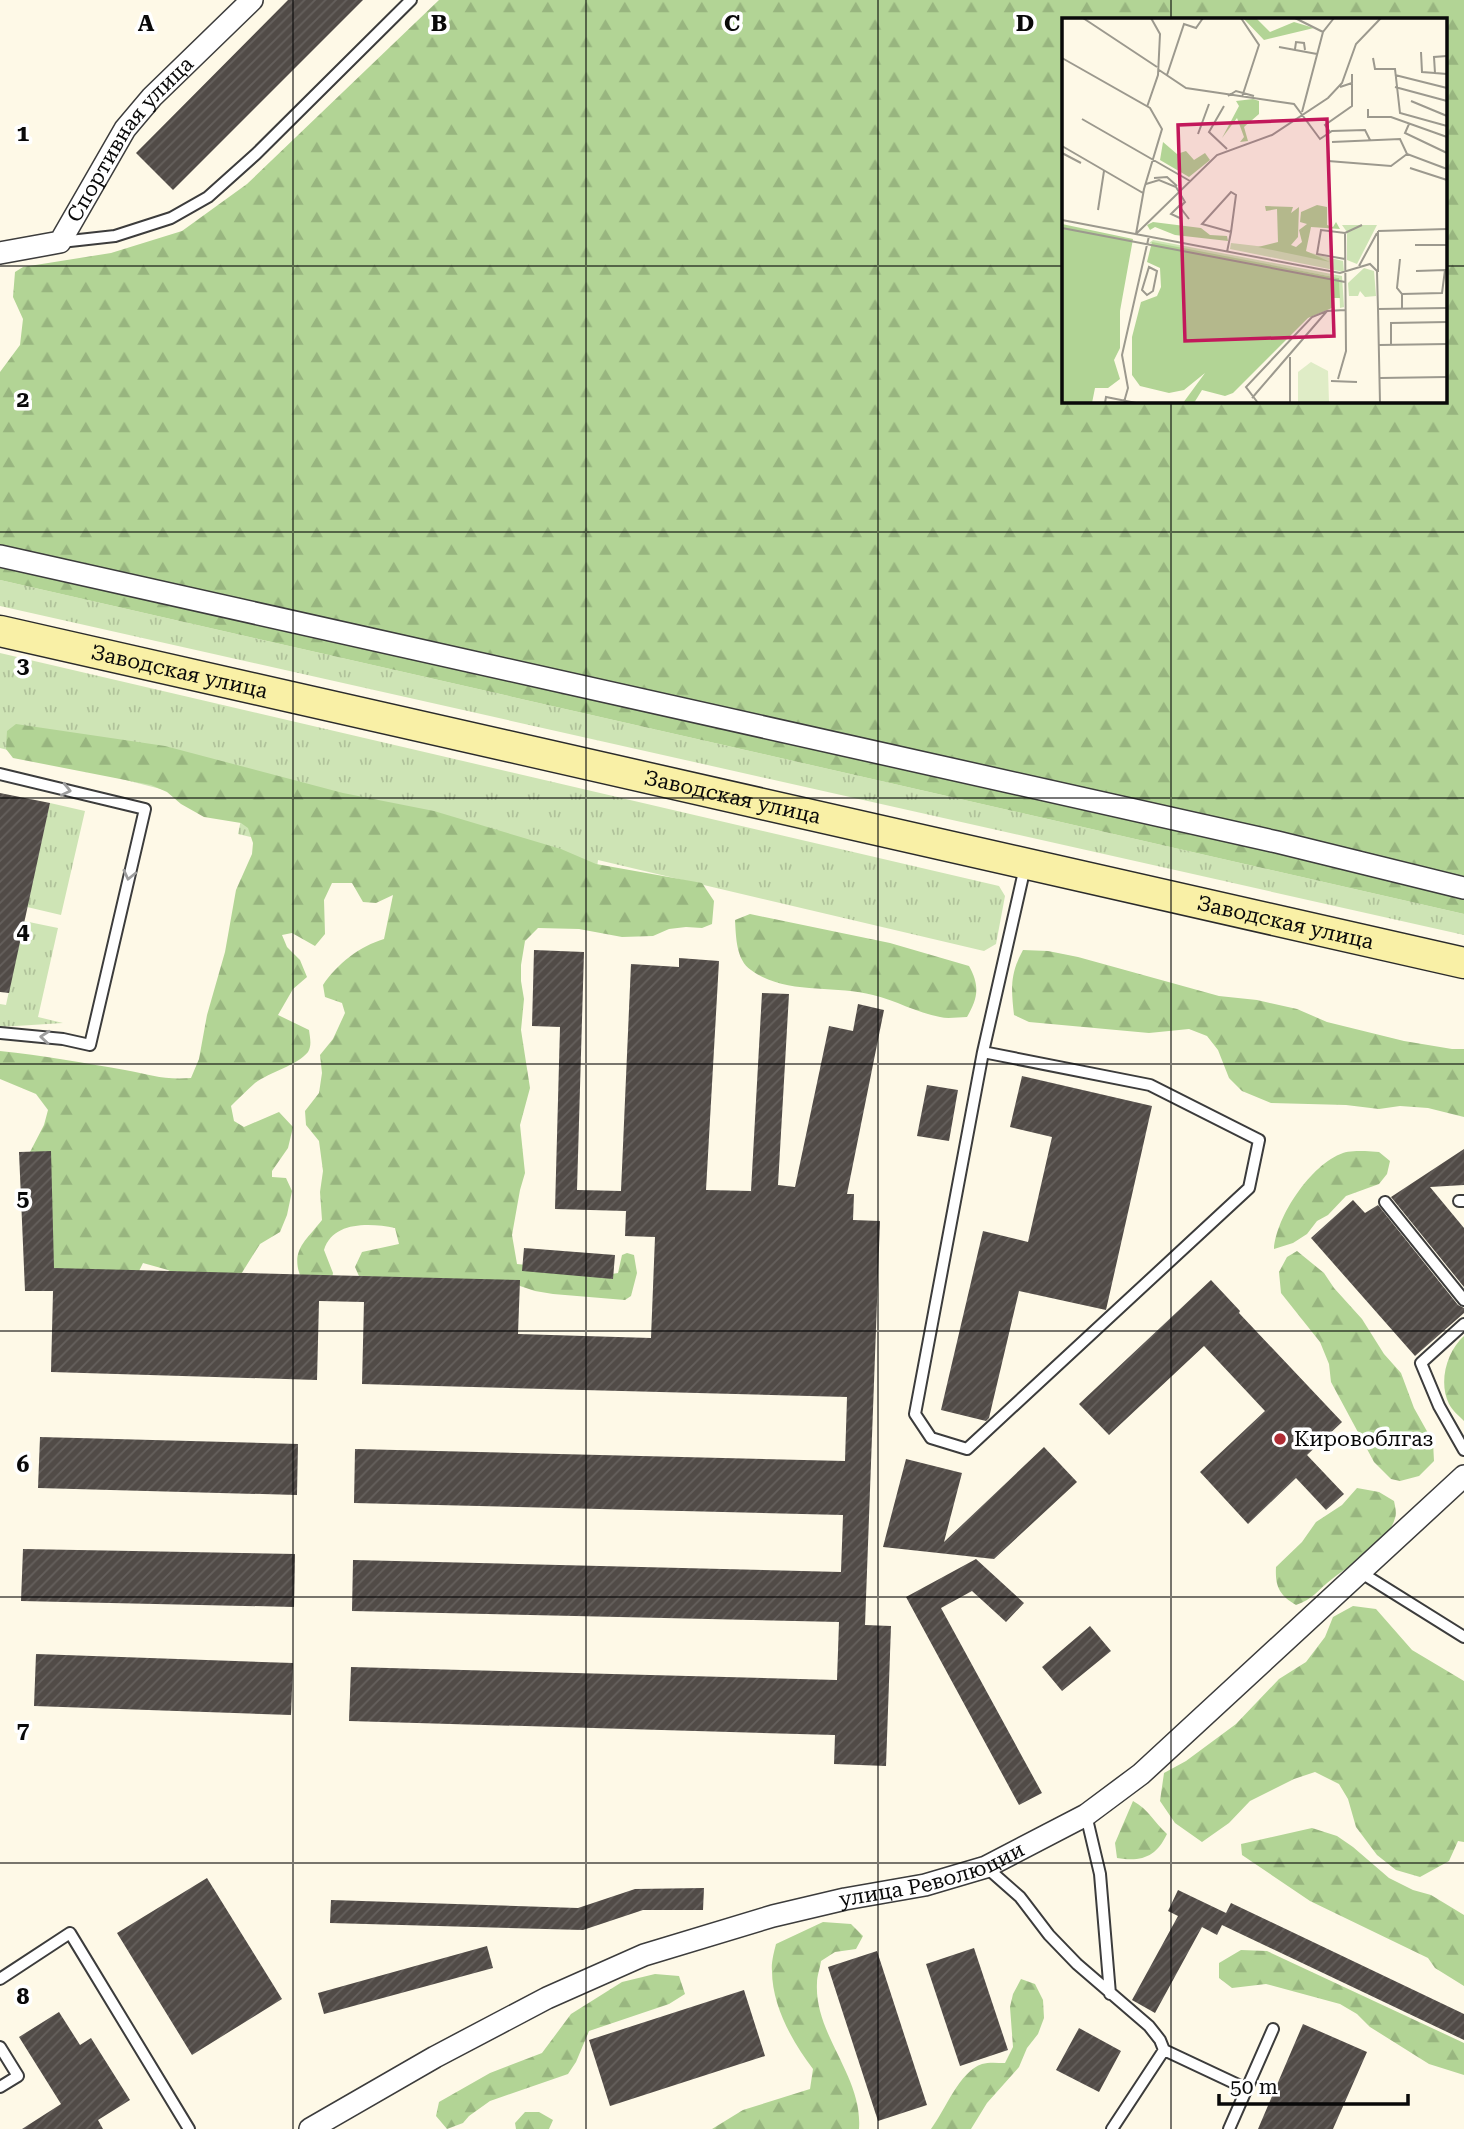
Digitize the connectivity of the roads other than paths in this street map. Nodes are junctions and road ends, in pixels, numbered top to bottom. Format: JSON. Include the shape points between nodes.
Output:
{"nodes":[{"id":1,"x":252,"y":0,"type":"edge"},
{"id":2,"x":411,"y":0,"type":"edge"},
{"id":3,"x":60,"y":242,"type":"junction"},
{"id":4,"x":0,"y":253,"type":"edge"},
{"id":5,"x":0,"y":556,"type":"edge"},
{"id":6,"x":0,"y":631,"type":"edge"},
{"id":7,"x":0,"y":775,"type":"edge"},
{"id":8,"x":1026,"y":864,"type":"junction"},
{"id":9,"x":1464,"y":888,"type":"edge"},
{"id":10,"x":1464,"y":963,"type":"edge"},
{"id":11,"x":0,"y":1033,"type":"edge"},
{"id":12,"x":983,"y":1052,"type":"junction"},
{"id":13,"x":1385,"y":1202,"type":"dead end"},
{"id":14,"x":1464,"y":1300,"type":"edge"},
{"id":15,"x":1464,"y":1324,"type":"edge"},
{"id":16,"x":1464,"y":1450,"type":"edge"},
{"id":17,"x":1464,"y":1476,"type":"edge"},
{"id":18,"x":1360,"y":1572,"type":"junction"},
{"id":19,"x":1464,"y":1637,"type":"edge"},
{"id":20,"x":1086,"y":1815,"type":"junction"},
{"id":21,"x":986,"y":1867,"type":"junction"},
{"id":22,"x":0,"y":1979,"type":"edge"},
{"id":23,"x":1110,"y":1994,"type":"junction"},
{"id":24,"x":1273,"y":2029,"type":"dead end"},
{"id":25,"x":0,"y":2047,"type":"edge"},
{"id":26,"x":1164,"y":2050,"type":"junction"},
{"id":27,"x":0,"y":2087,"type":"edge"},
{"id":28,"x":1247,"y":2089,"type":"junction"},
{"id":29,"x":189,"y":2129,"type":"edge"},
{"id":30,"x":310,"y":2129,"type":"edge"},
{"id":31,"x":1112,"y":2129,"type":"edge"},
{"id":32,"x":1229,"y":2129,"type":"edge"}],
"edges":[{"from":1,"to":3,"type":"street","name":"Спортивная улица","via":[[125,129]]},
{"from":2,"to":3,"type":"lane","via":[[208,197],[172,218],[115,236]]},
{"from":3,"to":4,"type":"street","name":"Спортивная улица"},
{"from":5,"to":9,"type":"street","via":[[1264,839]]},
{"from":6,"to":8,"type":"main road","name":"Заводская улица"},
{"from":7,"to":11,"type":"lane","one_way":true,"via":[[145,809],[89,1045]]},
{"from":8,"to":10,"type":"main road","name":"Заводская улица"},
{"from":8,"to":12,"type":"lane"},
{"from":12,"to":12,"type":"lane","via":[[915,1414],[931,1438],[967,1449],[1249,1188],[1259,1140],[1150,1085]]},
{"from":13,"to":14,"type":"lane"},
{"from":15,"to":16,"type":"lane","via":[[1421,1363]]},
{"from":17,"to":18,"type":"street","name":"улица Революции"},
{"from":18,"to":19,"type":"lane"},
{"from":18,"to":20,"type":"street","name":"улица Революции","via":[[1142,1774]]},
{"from":20,"to":21,"type":"street","name":"улица Революции"},
{"from":20,"to":23,"type":"lane","via":[[1101,1874]]},
{"from":21,"to":23,"type":"lane"},
{"from":21,"to":30,"type":"street","name":"улица Революции","via":[[925,1885],[773,1916],[644,1955],[435,2056]]},
{"from":22,"to":29,"type":"lane","via":[[70,1933]]},
{"from":23,"to":26,"type":"lane","via":[[1149,2026]]},
{"from":24,"to":28,"type":"lane"},
{"from":25,"to":27,"type":"lane","via":[[18,2076]]},
{"from":26,"to":28,"type":"lane"},
{"from":26,"to":31,"type":"lane"},
{"from":28,"to":32,"type":"lane"}]}
